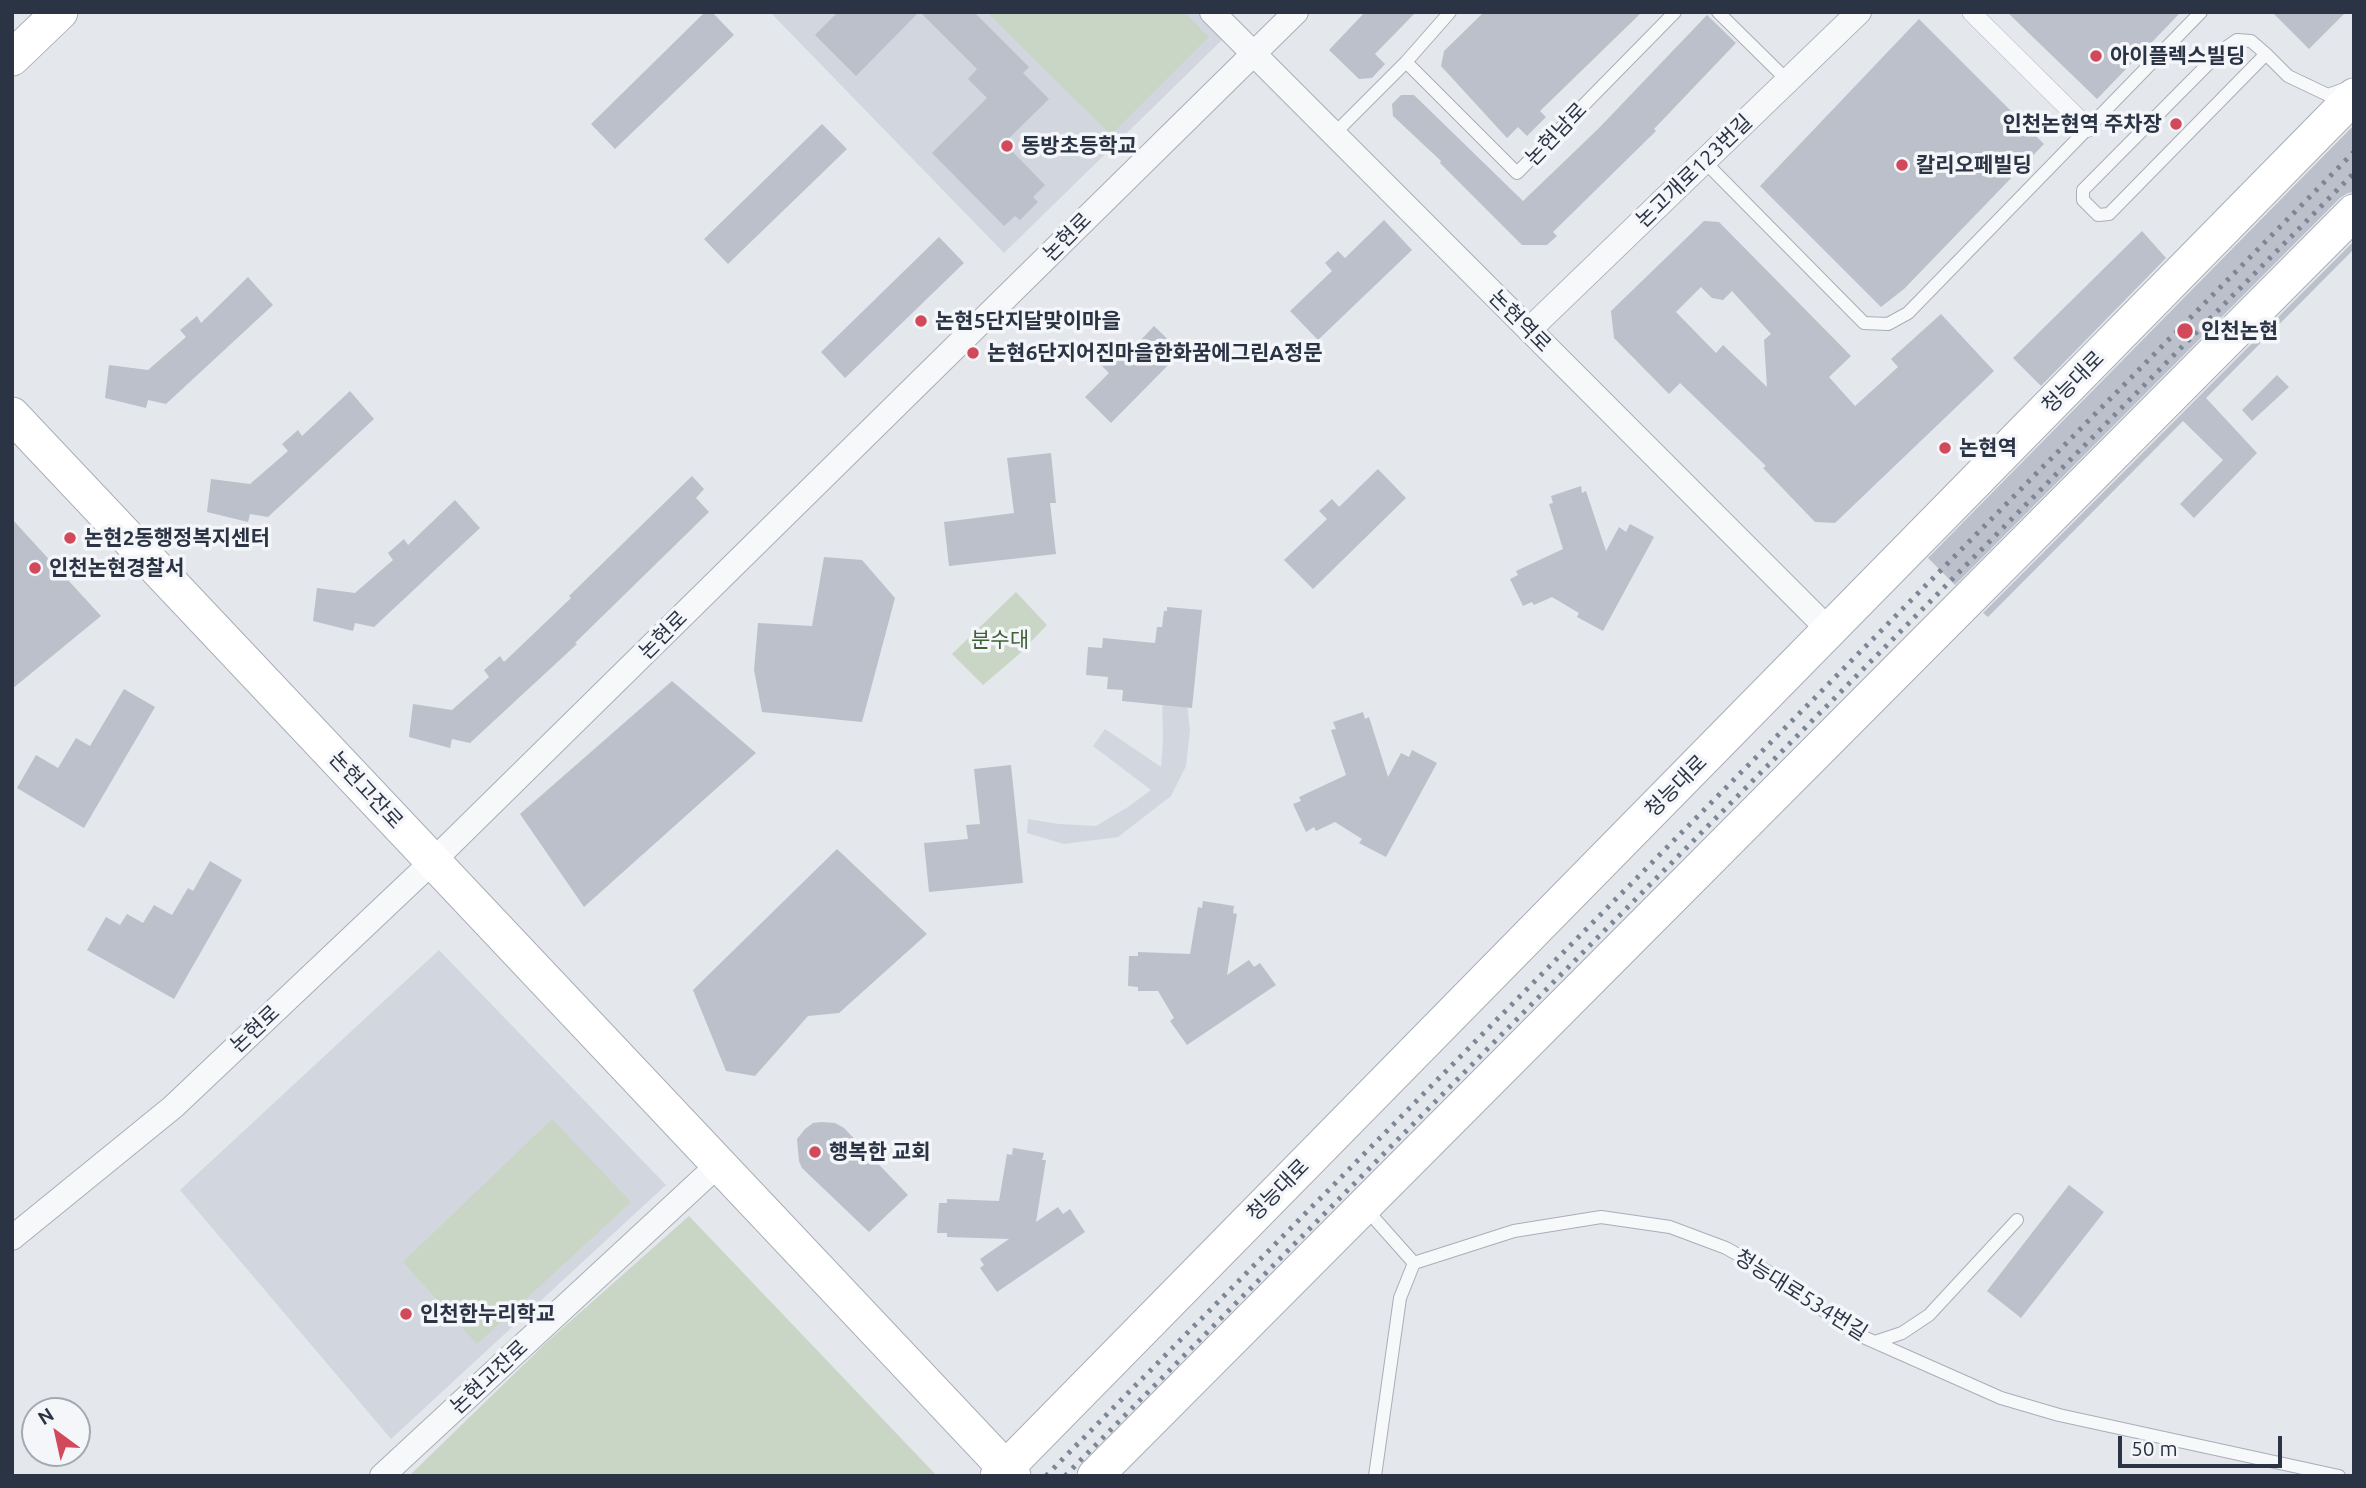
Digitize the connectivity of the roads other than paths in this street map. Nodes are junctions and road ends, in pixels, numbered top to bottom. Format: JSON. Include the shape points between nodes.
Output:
{"nodes":[{"id":1,"x":60,"y":12,"type":"edge"},
{"id":2,"x":1212,"y":12,"type":"edge"},
{"id":3,"x":1296,"y":12,"type":"edge"},
{"id":4,"x":1450,"y":12,"type":"edge"},
{"id":5,"x":1675,"y":12,"type":"edge"},
{"id":6,"x":1718,"y":12,"type":"edge"},
{"id":7,"x":1859,"y":12,"type":"edge"},
{"id":8,"x":1971,"y":12,"type":"edge"},
{"id":9,"x":2202,"y":12,"type":"edge"},
{"id":10,"x":1254,"y":54,"type":"junction"},
{"id":11,"x":2266,"y":54,"type":"junction"},
{"id":12,"x":12,"y":58,"type":"edge"},
{"id":13,"x":1406,"y":62,"type":"junction"},
{"id":14,"x":1788,"y":81,"type":"junction"},
{"id":15,"x":2354,"y":85,"type":"edge"},
{"id":16,"x":2354,"y":96,"type":"edge"},
{"id":17,"x":2088,"y":128,"type":"junction"},
{"id":18,"x":1334,"y":134,"type":"junction"},
{"id":19,"x":1705,"y":162,"type":"junction"},
{"id":20,"x":2354,"y":212,"type":"edge"},
{"id":21,"x":1529,"y":330,"type":"junction"},
{"id":22,"x":12,"y":415,"type":"edge"},
{"id":23,"x":1829,"y":630,"type":"junction"},
{"id":24,"x":433,"y":861,"type":"junction"},
{"id":25,"x":719,"y":1164,"type":"junction"},
{"id":26,"x":1364,"y":1206,"type":"junction"},
{"id":27,"x":2017,"y":1220,"type":"dead end"},
{"id":28,"x":12,"y":1238,"type":"edge"},
{"id":29,"x":1413,"y":1263,"type":"junction"},
{"id":30,"x":1875,"y":1342,"type":"junction"},
{"id":31,"x":1006,"y":1473,"type":"edge"},
{"id":32,"x":382,"y":1476,"type":"edge"},
{"id":33,"x":1096,"y":1476,"type":"edge"},
{"id":34,"x":1375,"y":1476,"type":"edge"},
{"id":35,"x":2339,"y":1476,"type":"edge"}],
"edges":[{"from":1,"to":12,"type":"main road"},
{"from":2,"to":10,"type":"street","name":"논현역로"},
{"from":3,"to":10,"type":"street","name":"논현로"},
{"from":4,"to":13,"type":"lane"},
{"from":5,"to":13,"type":"lane","name":"논현남로","via":[[1517,173]]},
{"from":6,"to":14,"type":"lane"},
{"from":7,"to":14,"type":"street","name":"논고개로123번길"},
{"from":8,"to":17,"type":"street"},
{"from":9,"to":17,"type":"lane"},
{"from":10,"to":18,"type":"street","name":"논현역로"},
{"from":10,"to":24,"type":"street","name":"논현로"},
{"from":11,"to":11,"type":"lane","via":[[2251,41],[2237,40],[2221,51],[2083,190],[2083,200],[2098,215],[2109,214]]},
{"from":11,"to":15,"type":"lane","via":[[2288,76],[2328,95]]},
{"from":13,"to":18,"type":"lane"},
{"from":14,"to":19,"type":"street","name":"논고개로123번길"},
{"from":16,"to":23,"type":"main road","name":"청능대로"},
{"from":17,"to":19,"type":"lane","via":[[1908,313],[1888,324],[1864,323]]},
{"from":18,"to":21,"type":"street","name":"논현역로"},
{"from":19,"to":21,"type":"street","name":"논고개로123번길"},
{"from":20,"to":26,"type":"main road"},
{"from":21,"to":23,"type":"street","name":"논현역로"},
{"from":22,"to":24,"type":"main road","name":"논현고잔로"},
{"from":23,"to":31,"type":"main road","name":"청능대로"},
{"from":24,"to":25,"type":"main road","name":"논현고잔로"},
{"from":24,"to":28,"type":"street","name":"논현로","via":[[173,1107]]},
{"from":25,"to":31,"type":"main road","name":"논현고잔로"},
{"from":25,"to":32,"type":"street","name":"논현고잔로"},
{"from":26,"to":29,"type":"lane"},
{"from":26,"to":33,"type":"main road"},
{"from":27,"to":30,"type":"lane","via":[[1929,1315],[1902,1333]]},
{"from":29,"to":30,"type":"lane","name":"청능대로534번길","via":[[1514,1231],[1601,1217],[1670,1227],[1726,1248],[1781,1279],[1852,1332]]},
{"from":29,"to":34,"type":"lane","via":[[1400,1298]]},
{"from":30,"to":35,"type":"lane","name":"청능대로534번길","via":[[2001,1398]]}]}
